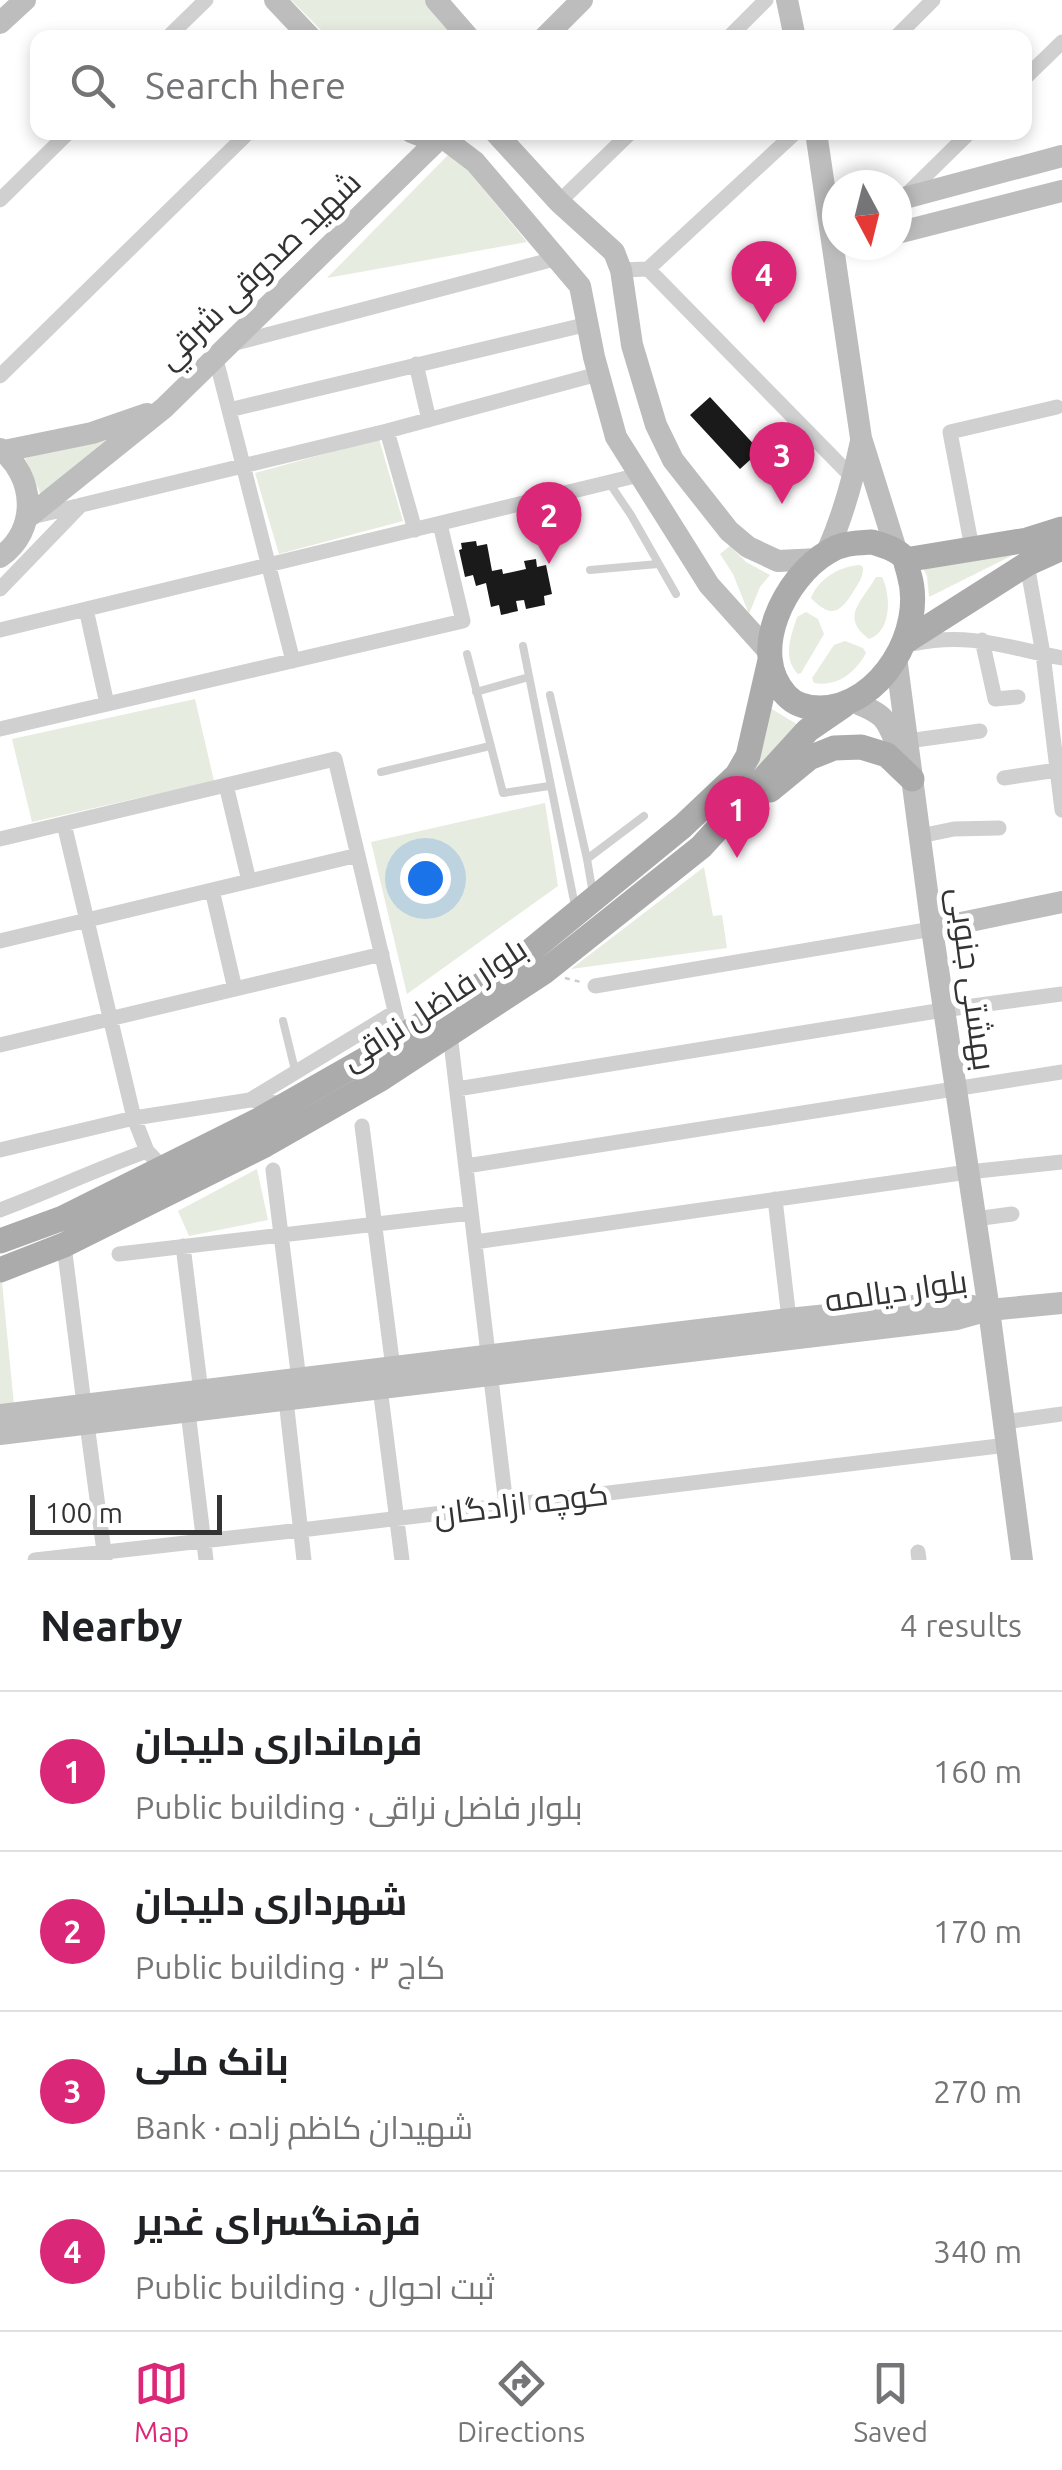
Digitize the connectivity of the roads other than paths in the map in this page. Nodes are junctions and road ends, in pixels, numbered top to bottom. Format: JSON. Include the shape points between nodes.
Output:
{"nodes":[{"id":1,"x":24,"y":0,"type":"edge"},
{"id":2,"x":206,"y":0,"type":"edge"},
{"id":3,"x":275,"y":0,"type":"edge"},
{"id":4,"x":436,"y":0,"type":"edge"},
{"id":5,"x":582,"y":0,"type":"edge"},
{"id":6,"x":766,"y":0,"type":"edge"},
{"id":7,"x":787,"y":0,"type":"edge"},
{"id":8,"x":933,"y":0,"type":"edge"},
{"id":9,"x":0,"y":24,"type":"edge"},
{"id":10,"x":176,"y":30,"type":"edge"},
{"id":11,"x":303,"y":30,"type":"edge"},
{"id":12,"x":463,"y":30,"type":"edge"},
{"id":13,"x":551,"y":30,"type":"edge"},
{"id":14,"x":736,"y":30,"type":"edge"},
{"id":15,"x":793,"y":30,"type":"edge"},
{"id":16,"x":902,"y":30,"type":"edge"},
{"id":17,"x":1062,"y":42,"type":"edge"},
{"id":18,"x":1032,"y":71,"type":"edge"},
{"id":19,"x":61,"y":140,"type":"edge"},
{"id":20,"x":240,"y":140,"type":"edge"},
{"id":21,"x":439,"y":140,"type":"edge"},
{"id":22,"x":450,"y":140,"type":"edge"},
{"id":23,"x":502,"y":140,"type":"edge"},
{"id":24,"x":623,"y":140,"type":"edge"},
{"id":25,"x":787,"y":140,"type":"edge"},
{"id":26,"x":818,"y":140,"type":"edge"},
{"id":27,"x":962,"y":140,"type":"edge"},
{"id":28,"x":1062,"y":156,"type":"edge"},
{"id":29,"x":824,"y":170,"type":"edge"},
{"id":30,"x":912,"y":188,"type":"edge"},
{"id":31,"x":1062,"y":190,"type":"edge"},
{"id":32,"x":912,"y":196,"type":"edge"},
{"id":33,"x":0,"y":200,"type":"edge"},
{"id":34,"x":559,"y":202,"type":"junction"},
{"id":35,"x":912,"y":229,"type":"edge"},
{"id":36,"x":558,"y":258,"type":"junction"},
{"id":37,"x":843,"y":260,"type":"edge"},
{"id":38,"x":648,"y":268,"type":"junction"},
{"id":39,"x":620,"y":270,"type":"junction"},
{"id":40,"x":588,"y":324,"type":"junction"},
{"id":41,"x":632,"y":345,"type":"junction"},
{"id":42,"x":224,"y":351,"type":"junction"},
{"id":43,"x":416,"y":364,"type":"junction"},
{"id":44,"x":596,"y":365,"type":"junction"},
{"id":45,"x":0,"y":376,"type":"edge"},
{"id":46,"x":1057,"y":407,"type":"dead end"},
{"id":47,"x":164,"y":408,"type":"junction"},
{"id":48,"x":229,"y":410,"type":"junction"},
{"id":49,"x":429,"y":420,"type":"junction"},
{"id":50,"x":387,"y":431,"type":"junction"},
{"id":51,"x":862,"y":438,"type":"junction"},
{"id":52,"x":2,"y":450,"type":"edge"},
{"id":53,"x":244,"y":466,"type":"junction"},
{"id":54,"x":639,"y":475,"type":"junction"},
{"id":55,"x":854,"y":479,"type":"junction"},
{"id":56,"x":610,"y":484,"type":"junction"},
{"id":57,"x":81,"y":505,"type":"junction"},
{"id":58,"x":27,"y":518,"type":"junction"},
{"id":59,"x":440,"y":524,"type":"junction"},
{"id":60,"x":1062,"y":529,"type":"edge"},
{"id":61,"x":415,"y":530,"type":"junction"},
{"id":62,"x":972,"y":548,"type":"junction"},
{"id":63,"x":1062,"y":548,"type":"edge"},
{"id":64,"x":823,"y":555,"type":"junction"},
{"id":65,"x":901,"y":556,"type":"junction"},
{"id":66,"x":0,"y":557,"type":"edge"},
{"id":67,"x":658,"y":564,"type":"junction"},
{"id":68,"x":1027,"y":564,"type":"junction"},
{"id":69,"x":268,"y":565,"type":"junction"},
{"id":70,"x":590,"y":570,"type":"dead end"},
{"id":71,"x":0,"y":589,"type":"edge"},
{"id":72,"x":676,"y":594,"type":"dead end"},
{"id":73,"x":86,"y":609,"type":"junction"},
{"id":74,"x":0,"y":630,"type":"edge"},
{"id":75,"x":982,"y":640,"type":"junction"},
{"id":76,"x":523,"y":646,"type":"dead end"},
{"id":77,"x":901,"y":648,"type":"junction"},
{"id":78,"x":467,"y":654,"type":"dead end"},
{"id":79,"x":1042,"y":654,"type":"junction"},
{"id":80,"x":770,"y":657,"type":"junction"},
{"id":81,"x":1062,"y":658,"type":"edge"},
{"id":82,"x":293,"y":661,"type":"junction"},
{"id":83,"x":528,"y":677,"type":"junction"},
{"id":84,"x":476,"y":692,"type":"junction"},
{"id":85,"x":550,"y":696,"type":"dead end"},
{"id":86,"x":1018,"y":697,"type":"dead end"},
{"id":87,"x":847,"y":703,"type":"junction"},
{"id":88,"x":107,"y":704,"type":"junction"},
{"id":89,"x":0,"y":728,"type":"edge"},
{"id":90,"x":980,"y":731,"type":"dead end"},
{"id":91,"x":908,"y":740,"type":"junction"},
{"id":92,"x":490,"y":746,"type":"junction"},
{"id":93,"x":1057,"y":770,"type":"junction"},
{"id":94,"x":381,"y":772,"type":"dead end"},
{"id":95,"x":1004,"y":778,"type":"dead end"},
{"id":96,"x":912,"y":780,"type":"junction"},
{"id":97,"x":226,"y":785,"type":"junction"},
{"id":98,"x":549,"y":786,"type":"junction"},
{"id":99,"x":1062,"y":810,"type":"edge"},
{"id":100,"x":644,"y":816,"type":"dead end"},
{"id":101,"x":64,"y":824,"type":"junction"},
{"id":102,"x":998,"y":828,"type":"dead end"},
{"id":103,"x":920,"y":836,"type":"junction"},
{"id":104,"x":0,"y":839,"type":"edge"},
{"id":105,"x":700,"y":847,"type":"junction"},
{"id":106,"x":358,"y":856,"type":"junction"},
{"id":107,"x":587,"y":859,"type":"junction"},
{"id":108,"x":250,"y":881,"type":"junction"},
{"id":109,"x":212,"y":890,"type":"junction"},
{"id":110,"x":1062,"y":902,"type":"edge"},
{"id":111,"x":585,"y":906,"type":"junction"},
{"id":112,"x":87,"y":920,"type":"junction"},
{"id":113,"x":932,"y":929,"type":"junction"},
{"id":114,"x":0,"y":941,"type":"edge"},
{"id":115,"x":382,"y":954,"type":"junction"},
{"id":116,"x":595,"y":986,"type":"road end"},
{"id":117,"x":236,"y":989,"type":"junction"},
{"id":118,"x":1062,"y":994,"type":"edge"},
{"id":119,"x":944,"y":1010,"type":"junction"},
{"id":120,"x":110,"y":1018,"type":"junction"},
{"id":121,"x":283,"y":1021,"type":"dead end"},
{"id":122,"x":398,"y":1024,"type":"junction"},
{"id":123,"x":450,"y":1034,"type":"junction"},
{"id":124,"x":0,"y":1045,"type":"edge"},
{"id":125,"x":1062,"y":1072,"type":"edge"},
{"id":126,"x":296,"y":1074,"type":"junction"},
{"id":127,"x":955,"y":1088,"type":"junction"},
{"id":128,"x":457,"y":1089,"type":"junction"},
{"id":129,"x":250,"y":1100,"type":"junction"},
{"id":130,"x":287,"y":1104,"type":"junction"},
{"id":131,"x":134,"y":1118,"type":"junction"},
{"id":132,"x":362,"y":1126,"type":"dead end"},
{"id":133,"x":0,"y":1150,"type":"edge"},
{"id":134,"x":155,"y":1159,"type":"junction"},
{"id":135,"x":1062,"y":1162,"type":"edge"},
{"id":136,"x":466,"y":1166,"type":"junction"},
{"id":137,"x":273,"y":1170,"type":"dead end"},
{"id":138,"x":968,"y":1172,"type":"junction"},
{"id":139,"x":775,"y":1199,"type":"junction"},
{"id":140,"x":0,"y":1210,"type":"edge"},
{"id":141,"x":471,"y":1213,"type":"junction"},
{"id":142,"x":1012,"y":1214,"type":"dead end"},
{"id":143,"x":976,"y":1219,"type":"junction"},
{"id":144,"x":374,"y":1224,"type":"junction"},
{"id":145,"x":281,"y":1235,"type":"junction"},
{"id":146,"x":0,"y":1242,"type":"edge"},
{"id":147,"x":474,"y":1242,"type":"junction"},
{"id":148,"x":64,"y":1245,"type":"junction"},
{"id":149,"x":184,"y":1246,"type":"junction"},
{"id":150,"x":118,"y":1254,"type":"dead end"},
{"id":151,"x":0,"y":1270,"type":"edge"},
{"id":152,"x":1062,"y":1304,"type":"edge"},
{"id":153,"x":990,"y":1310,"type":"junction"},
{"id":154,"x":789,"y":1319,"type":"junction"},
{"id":155,"x":489,"y":1365,"type":"junction"},
{"id":156,"x":393,"y":1368,"type":"junction"},
{"id":157,"x":380,"y":1388,"type":"junction"},
{"id":158,"x":292,"y":1390,"type":"junction"},
{"id":159,"x":201,"y":1392,"type":"junction"},
{"id":160,"x":188,"y":1412,"type":"junction"},
{"id":161,"x":86,"y":1414,"type":"junction"},
{"id":162,"x":1062,"y":1414,"type":"edge"},
{"id":163,"x":0,"y":1415,"type":"edge"},
{"id":164,"x":1006,"y":1433,"type":"junction"},
{"id":165,"x":0,"y":1434,"type":"edge"},
{"id":166,"x":506,"y":1506,"type":"junction"},
{"id":167,"x":396,"y":1519,"type":"junction"},
{"id":168,"x":301,"y":1530,"type":"junction"},
{"id":169,"x":204,"y":1541,"type":"junction"},
{"id":170,"x":104,"y":1556,"type":"edge"},
{"id":171,"x":36,"y":1560,"type":"edge"},
{"id":172,"x":206,"y":1560,"type":"edge"},
{"id":173,"x":304,"y":1560,"type":"edge"},
{"id":174,"x":402,"y":1560,"type":"edge"},
{"id":175,"x":1022,"y":1560,"type":"edge"}],
"edges":[{"from":1,"to":9,"type":"street"},
{"from":2,"to":10,"type":"street"},
{"from":3,"to":11,"type":"street"},
{"from":4,"to":12,"type":"street"},
{"from":5,"to":13,"type":"street"},
{"from":6,"to":14,"type":"street"},
{"from":7,"to":15,"type":"street"},
{"from":8,"to":16,"type":"street"},
{"from":17,"to":18,"type":"street"},
{"from":19,"to":33,"type":"street"},
{"from":20,"to":45,"type":"street"},
{"from":21,"to":42,"type":"street","name":"شهید صدوقی شرقي"},
{"from":22,"to":36,"type":"street"},
{"from":23,"to":34,"type":"street"},
{"from":24,"to":34,"type":"street"},
{"from":25,"to":38,"type":"street"},
{"from":26,"to":29,"type":"street"},
{"from":27,"to":30,"type":"street"},
{"from":28,"to":32,"type":"street"},
{"from":31,"to":35,"type":"street"},
{"from":34,"to":39,"type":"street","via":[[614,252]]},
{"from":36,"to":40,"type":"street","via":[[580,286]]},
{"from":36,"to":42,"type":"street"},
{"from":37,"to":51,"type":"street"},
{"from":38,"to":39,"type":"street"},
{"from":38,"to":55,"type":"street"},
{"from":39,"to":41,"type":"street"},
{"from":40,"to":43,"type":"street"},
{"from":40,"to":44,"type":"street"},
{"from":41,"to":44,"type":"street","via":[[614,340]]},
{"from":41,"to":64,"type":"street","via":[[664,443],[729,531],[778,560]]},
{"from":42,"to":47,"type":"street","name":"شهید صدوقی شرقي"},
{"from":42,"to":48,"type":"street"},
{"from":43,"to":48,"type":"street"},
{"from":43,"to":49,"type":"street"},
{"from":44,"to":49,"type":"street"},
{"from":44,"to":54,"type":"street","via":[[616,436]]},
{"from":46,"to":62,"type":"street","via":[[950,432]]},
{"from":47,"to":52,"type":"street","name":"شهید صدوقی شرقي","via":[[92,433]]},
{"from":47,"to":58,"type":"street","name":"شهید صدوقی شرقي"},
{"from":48,"to":53,"type":"street"},
{"from":49,"to":50,"type":"street"},
{"from":50,"to":53,"type":"street"},
{"from":50,"to":61,"type":"street"},
{"from":51,"to":55,"type":"street"},
{"from":51,"to":65,"type":"street"},
{"from":52,"to":58,"type":"street","via":[[25,482]]},
{"from":53,"to":57,"type":"street"},
{"from":53,"to":69,"type":"street"},
{"from":54,"to":56,"type":"street"},
{"from":54,"to":80,"type":"street","via":[[710,585]]},
{"from":55,"to":64,"type":"street"},
{"from":56,"to":59,"type":"street"},
{"from":56,"to":67,"type":"lane"},
{"from":57,"to":58,"type":"street"},
{"from":57,"to":71,"type":"street"},
{"from":58,"to":66,"type":"street","name":"شهید صدوقی شرقي"},
{"from":59,"to":61,"type":"street"},
{"from":59,"to":82,"type":"street","via":[[463,621]]},
{"from":60,"to":62,"type":"main road"},
{"from":61,"to":69,"type":"street"},
{"from":62,"to":65,"type":"main road"},
{"from":63,"to":68,"type":"main road"},
{"from":64,"to":65,"type":"main road","via":[[846,543],[872,542]]},
{"from":64,"to":80,"type":"main road","via":[[781,606]]},
{"from":65,"to":77,"type":"main road","via":[[914,608]]},
{"from":67,"to":70,"type":"lane"},
{"from":67,"to":72,"type":"lane"},
{"from":68,"to":77,"type":"main road"},
{"from":68,"to":79,"type":"street"},
{"from":69,"to":73,"type":"street"},
{"from":69,"to":82,"type":"street"},
{"from":73,"to":74,"type":"street"},
{"from":73,"to":88,"type":"street"},
{"from":75,"to":77,"type":"street","via":[[935,639]]},
{"from":75,"to":79,"type":"street"},
{"from":75,"to":86,"type":"street","via":[[996,699]]},
{"from":76,"to":83,"type":"lane"},
{"from":77,"to":87,"type":"main road","via":[[880,678]]},
{"from":77,"to":91,"type":"street","name":"بهشتی جنوبی"},
{"from":78,"to":84,"type":"lane"},
{"from":79,"to":81,"type":"street"},
{"from":79,"to":93,"type":"street"},
{"from":80,"to":87,"type":"main road","via":[[774,678],[797,704]]},
{"from":80,"to":111,"type":"main road","name":"بلوار فاضل نراقی","via":[[738,775]]},
{"from":82,"to":88,"type":"street"},
{"from":83,"to":84,"type":"lane"},
{"from":83,"to":98,"type":"lane"},
{"from":84,"to":92,"type":"lane"},
{"from":85,"to":107,"type":"lane"},
{"from":87,"to":96,"type":"street","via":[[884,717]]},
{"from":87,"to":105,"type":"main road","name":"بلوار فاضل نراقی","via":[[808,730]]},
{"from":88,"to":89,"type":"street"},
{"from":90,"to":91,"type":"street"},
{"from":91,"to":96,"type":"street","name":"بهشتی جنوبی"},
{"from":92,"to":94,"type":"lane"},
{"from":92,"to":98,"type":"lane","via":[[502,793]]},
{"from":93,"to":95,"type":"street"},
{"from":93,"to":99,"type":"street"},
{"from":96,"to":103,"type":"street","name":"بهشتی جنوبی"},
{"from":96,"to":105,"type":"main road","via":[[886,755],[834,748],[809,758]]},
{"from":97,"to":101,"type":"street"},
{"from":97,"to":106,"type":"street","via":[[335,759]]},
{"from":97,"to":108,"type":"street"},
{"from":98,"to":111,"type":"lane"},
{"from":100,"to":107,"type":"lane"},
{"from":101,"to":104,"type":"street"},
{"from":101,"to":112,"type":"street"},
{"from":102,"to":103,"type":"street"},
{"from":103,"to":113,"type":"street","name":"بهشتی جنوبی"},
{"from":105,"to":123,"type":"main road","name":"بلوار فاضل نراقی","via":[[544,972]]},
{"from":106,"to":108,"type":"street"},
{"from":106,"to":115,"type":"street"},
{"from":107,"to":111,"type":"lane"},
{"from":108,"to":109,"type":"street"},
{"from":109,"to":112,"type":"street"},
{"from":109,"to":117,"type":"street"},
{"from":110,"to":113,"type":"street"},
{"from":111,"to":122,"type":"main road","name":"بلوار فاضل نراقی","via":[[529,952]]},
{"from":112,"to":114,"type":"street"},
{"from":112,"to":120,"type":"street"},
{"from":113,"to":116,"type":"street"},
{"from":113,"to":119,"type":"street","name":"بهشتی جنوبی"},
{"from":115,"to":117,"type":"street"},
{"from":115,"to":122,"type":"street"},
{"from":117,"to":120,"type":"street"},
{"from":118,"to":119,"type":"street"},
{"from":119,"to":127,"type":"street","name":"بهشتی جنوبی"},
{"from":119,"to":128,"type":"street"},
{"from":120,"to":124,"type":"street"},
{"from":120,"to":131,"type":"street"},
{"from":121,"to":126,"type":"lane"},
{"from":122,"to":126,"type":"street"},
{"from":122,"to":130,"type":"main road","name":"بلوار فاضل نراقی"},
{"from":123,"to":128,"type":"street"},
{"from":123,"to":148,"type":"main road","name":"بلوار فاضل نراقی","via":[[265,1145]]},
{"from":125,"to":127,"type":"street"},
{"from":126,"to":129,"type":"street"},
{"from":127,"to":136,"type":"street"},
{"from":127,"to":138,"type":"street","name":"بهشتی جنوبی"},
{"from":128,"to":136,"type":"street"},
{"from":129,"to":130,"type":"street"},
{"from":129,"to":131,"type":"street"},
{"from":130,"to":134,"type":"main road","name":"بلوار فاضل نراقی"},
{"from":131,"to":133,"type":"street"},
{"from":131,"to":134,"type":"street"},
{"from":132,"to":144,"type":"street"},
{"from":134,"to":140,"type":"street","via":[[85,1174]]},
{"from":134,"to":146,"type":"main road","name":"بلوار فاضل نراقی","via":[[62,1218]]},
{"from":135,"to":138,"type":"street"},
{"from":136,"to":141,"type":"street"},
{"from":137,"to":145,"type":"street"},
{"from":138,"to":139,"type":"street"},
{"from":138,"to":143,"type":"street","name":"بهشتی جنوبی"},
{"from":139,"to":147,"type":"street"},
{"from":139,"to":154,"type":"street"},
{"from":141,"to":144,"type":"street"},
{"from":141,"to":147,"type":"street"},
{"from":142,"to":143,"type":"street"},
{"from":143,"to":153,"type":"street","name":"بهشتی جنوبی"},
{"from":144,"to":145,"type":"street"},
{"from":144,"to":156,"type":"street"},
{"from":145,"to":149,"type":"street"},
{"from":145,"to":158,"type":"street"},
{"from":147,"to":155,"type":"street"},
{"from":148,"to":151,"type":"main road","name":"بلوار فاضل نراقی"},
{"from":148,"to":161,"type":"street"},
{"from":149,"to":150,"type":"street"},
{"from":149,"to":159,"type":"street"},
{"from":152,"to":153,"type":"street"},
{"from":153,"to":154,"type":"street","name":"بلوار دیالمه","via":[[953,1302]]},
{"from":153,"to":155,"type":"street","name":"بلوار دیالمه"},
{"from":153,"to":164,"type":"street","name":"بهشتی جنوبی"},
{"from":154,"to":155,"type":"street","name":"بلوار دیالمه"},
{"from":155,"to":156,"type":"street","name":"بلوار دیالمه"},
{"from":155,"to":157,"type":"street","name":"بلوار دیالمه"},
{"from":155,"to":166,"type":"street"},
{"from":156,"to":158,"type":"street","name":"بلوار دیالمه"},
{"from":157,"to":158,"type":"street","name":"بلوار دیالمه"},
{"from":157,"to":167,"type":"street"},
{"from":158,"to":159,"type":"street","name":"بلوار دیالمه"},
{"from":158,"to":160,"type":"street","name":"بلوار دیالمه"},
{"from":158,"to":168,"type":"street"},
{"from":159,"to":161,"type":"street","name":"بلوار دیالمه"},
{"from":160,"to":161,"type":"street","name":"بلوار دیالمه"},
{"from":160,"to":169,"type":"street"},
{"from":161,"to":163,"type":"street","name":"بلوار دیالمه"},
{"from":161,"to":165,"type":"street","name":"بلوار دیالمه"},
{"from":161,"to":170,"type":"street"},
{"from":162,"to":164,"type":"street","name":"کوچه ازادگان"},
{"from":164,"to":166,"type":"street","name":"کوچه ازادگان"},
{"from":164,"to":175,"type":"street","name":"بهشتی جنوبی"},
{"from":166,"to":167,"type":"street","name":"کوچه ازادگان"},
{"from":167,"to":168,"type":"street","name":"کوچه ازادگان"},
{"from":167,"to":174,"type":"street"},
{"from":168,"to":169,"type":"street","name":"کوچه ازادگان"},
{"from":168,"to":173,"type":"street"},
{"from":169,"to":170,"type":"street","name":"کوچه ازادگان"},
{"from":169,"to":172,"type":"street"},
{"from":170,"to":171,"type":"street","name":"کوچه ازادگان"}]}
